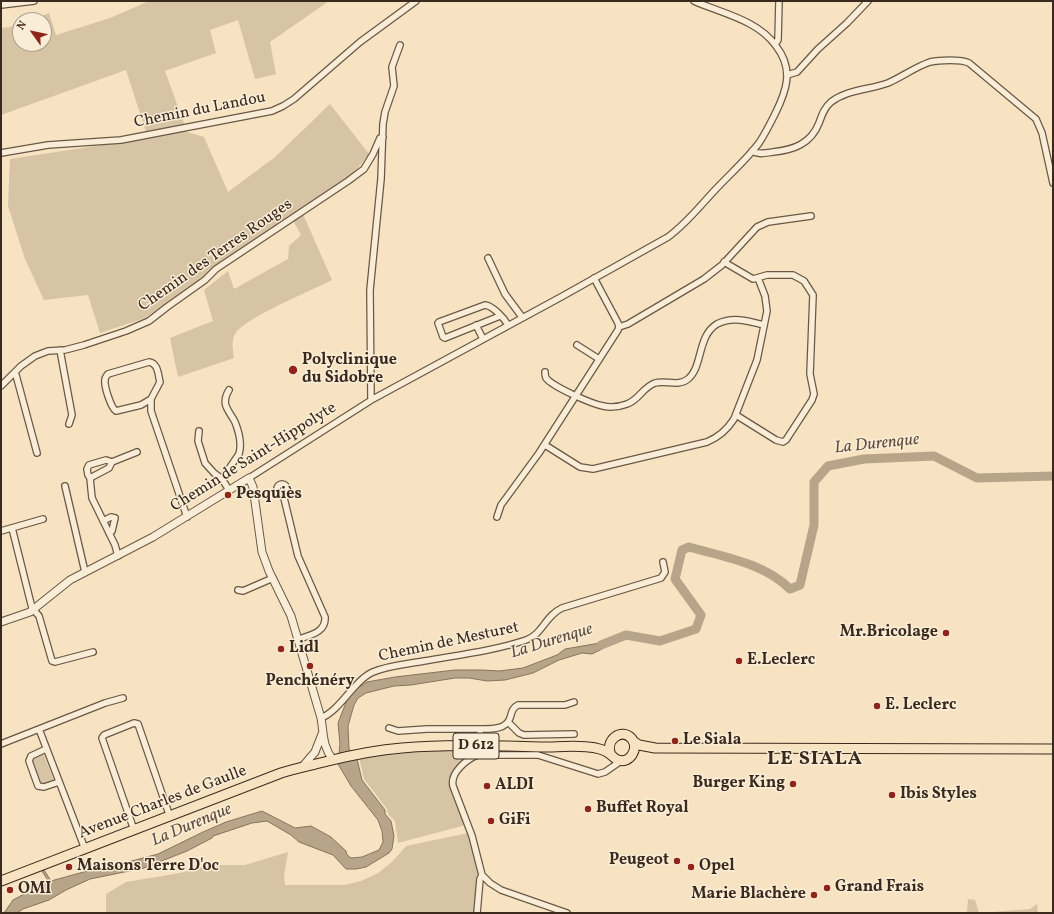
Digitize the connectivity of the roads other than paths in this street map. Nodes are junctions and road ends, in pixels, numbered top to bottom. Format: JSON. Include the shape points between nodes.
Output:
{"nodes":[{"id":1,"x":34,"y":1,"type":"edge"},
{"id":2,"x":416,"y":1,"type":"edge"},
{"id":3,"x":694,"y":1,"type":"edge"},
{"id":4,"x":779,"y":1,"type":"edge"},
{"id":5,"x":868,"y":1,"type":"edge"},
{"id":6,"x":1,"y":5,"type":"edge"},
{"id":7,"x":775,"y":44,"type":"junction"},
{"id":8,"x":400,"y":45,"type":"dead end"},
{"id":9,"x":787,"y":75,"type":"junction"},
{"id":10,"x":383,"y":137,"type":"junction"},
{"id":11,"x":752,"y":151,"type":"junction"},
{"id":12,"x":1,"y":153,"type":"edge"},
{"id":13,"x":1053,"y":183,"type":"edge"},
{"id":14,"x":810,"y":216,"type":"dead end"},
{"id":15,"x":488,"y":258,"type":"dead end"},
{"id":16,"x":724,"y":262,"type":"junction"},
{"id":17,"x":594,"y":278,"type":"junction"},
{"id":18,"x":758,"y":278,"type":"junction"},
{"id":19,"x":500,"y":316,"type":"junction"},
{"id":20,"x":522,"y":317,"type":"junction"},
{"id":21,"x":477,"y":325,"type":"junction"},
{"id":22,"x":508,"y":325,"type":"junction"},
{"id":23,"x":764,"y":325,"type":"junction"},
{"id":24,"x":619,"y":327,"type":"junction"},
{"id":25,"x":483,"y":339,"type":"junction"},
{"id":26,"x":577,"y":345,"type":"dead end"},
{"id":27,"x":60,"y":350,"type":"junction"},
{"id":28,"x":599,"y":359,"type":"junction"},
{"id":29,"x":544,"y":372,"type":"dead end"},
{"id":30,"x":14,"y":373,"type":"junction"},
{"id":31,"x":1,"y":386,"type":"edge"},
{"id":32,"x":229,"y":390,"type":"dead end"},
{"id":33,"x":576,"y":396,"type":"junction"},
{"id":34,"x":151,"y":399,"type":"junction"},
{"id":35,"x":371,"y":400,"type":"junction"},
{"id":36,"x":141,"y":405,"type":"junction"},
{"id":37,"x":151,"y":411,"type":"junction"},
{"id":38,"x":736,"y":414,"type":"junction"},
{"id":39,"x":69,"y":424,"type":"dead end"},
{"id":40,"x":199,"y":431,"type":"dead end"},
{"id":41,"x":545,"y":445,"type":"junction"},
{"id":42,"x":137,"y":452,"type":"dead end"},
{"id":43,"x":37,"y":453,"type":"dead end"},
{"id":44,"x":112,"y":462,"type":"junction"},
{"id":45,"x":90,"y":478,"type":"junction"},
{"id":46,"x":222,"y":478,"type":"junction"},
{"id":47,"x":249,"y":478,"type":"junction"},
{"id":48,"x":65,"y":486,"type":"dead end"},
{"id":49,"x":229,"y":490,"type":"junction"},
{"id":50,"x":283,"y":494,"type":"dead end"},
{"id":51,"x":187,"y":517,"type":"junction"},
{"id":52,"x":497,"y":517,"type":"dead end"},
{"id":53,"x":43,"y":519,"type":"dead end"},
{"id":54,"x":103,"y":520,"type":"junction"},
{"id":55,"x":12,"y":528,"type":"junction"},
{"id":56,"x":1,"y":531,"type":"edge"},
{"id":57,"x":109,"y":532,"type":"junction"},
{"id":58,"x":118,"y":556,"type":"junction"},
{"id":59,"x":663,"y":562,"type":"dead end"},
{"id":60,"x":85,"y":572,"type":"junction"},
{"id":61,"x":273,"y":578,"type":"junction"},
{"id":62,"x":238,"y":590,"type":"dead end"},
{"id":63,"x":34,"y":610,"type":"junction"},
{"id":64,"x":1,"y":622,"type":"edge"},
{"id":65,"x":299,"y":639,"type":"junction"},
{"id":66,"x":93,"y":652,"type":"dead end"},
{"id":67,"x":123,"y":698,"type":"dead end"},
{"id":68,"x":574,"y":702,"type":"dead end"},
{"id":69,"x":321,"y":718,"type":"junction"},
{"id":70,"x":508,"y":722,"type":"junction"},
{"id":71,"x":389,"y":728,"type":"dead end"},
{"id":72,"x":38,"y":729,"type":"junction"},
{"id":73,"x":480,"y":729,"type":"junction"},
{"id":74,"x":322,"y":734,"type":"junction"},
{"id":75,"x":574,"y":734,"type":"dead end"},
{"id":76,"x":611,"y":740,"type":"junction"},
{"id":77,"x":633,"y":741,"type":"junction"},
{"id":78,"x":1,"y":744,"type":"edge"},
{"id":79,"x":481,"y":746,"type":"junction"},
{"id":80,"x":589,"y":747,"type":"junction"},
{"id":81,"x":655,"y":748,"type":"junction"},
{"id":82,"x":46,"y":749,"type":"junction"},
{"id":83,"x":1053,"y":749,"type":"edge"},
{"id":84,"x":633,"y":754,"type":"junction"},
{"id":85,"x":611,"y":755,"type":"junction"},
{"id":86,"x":335,"y":759,"type":"junction"},
{"id":87,"x":622,"y":760,"type":"junction"},
{"id":88,"x":303,"y":766,"type":"junction"},
{"id":89,"x":607,"y":770,"type":"junction"},
{"id":90,"x":59,"y":782,"type":"junction"},
{"id":91,"x":170,"y":817,"type":"junction"},
{"id":92,"x":134,"y":830,"type":"junction"},
{"id":93,"x":85,"y":849,"type":"junction"},
{"id":94,"x":482,"y":875,"type":"junction"},
{"id":95,"x":1,"y":881,"type":"edge"},
{"id":96,"x":477,"y":913,"type":"edge"},
{"id":97,"x":568,"y":913,"type":"edge"}],
"edges":[{"from":1,"to":6,"type":"street"},
{"from":2,"to":12,"type":"street","name":"Chemin du Landou","via":[[360,42],[294,99],[272,111],[121,140],[48,145]]},
{"from":3,"to":7,"type":"street","via":[[749,24]]},
{"from":4,"to":7,"type":"street","via":[[778,40]]},
{"from":5,"to":9,"type":"street","via":[[797,72]]},
{"from":7,"to":9,"type":"street","via":[[784,59]]},
{"from":8,"to":10,"type":"street","via":[[393,65],[394,86],[385,112]]},
{"from":9,"to":11,"type":"street","name":"Chemin de Saint-Hippolyte","via":[[785,90],[778,108]]},
{"from":10,"to":27,"type":"street","name":"Chemin des Terres Rouges","via":[[380,138],[364,168],[216,269],[149,321],[104,339]]},
{"from":10,"to":35,"type":"street","via":[[370,290]]},
{"from":11,"to":13,"type":"street","via":[[759,154],[782,151],[804,143],[815,131],[826,107],[844,94],[888,83],[930,62],[964,61],[1036,118],[1042,133]]},
{"from":11,"to":17,"type":"street","name":"Chemin de Saint-Hippolyte","via":[[675,232]]},
{"from":14,"to":16,"type":"street","via":[[768,222],[757,227]]},
{"from":15,"to":20,"type":"street","via":[[505,294]]},
{"from":16,"to":18,"type":"street","via":[[753,279]]},
{"from":16,"to":24,"type":"street","via":[[704,279]]},
{"from":17,"to":20,"type":"street","name":"Chemin de Saint-Hippolyte"},
{"from":17,"to":24,"type":"street"},
{"from":18,"to":23,"type":"street","via":[[765,296],[767,311]]},
{"from":18,"to":38,"type":"street","via":[[767,275],[793,276],[804,282],[813,295],[810,374],[814,394],[808,407],[783,442]]},
{"from":19,"to":21,"type":"street"},
{"from":19,"to":21,"type":"street","via":[[485,305],[438,323],[445,338]]},
{"from":19,"to":22,"type":"street"},
{"from":20,"to":22,"type":"street","name":"Chemin de Saint-Hippolyte"},
{"from":21,"to":25,"type":"street"},
{"from":22,"to":25,"type":"street","name":"Chemin de Saint-Hippolyte"},
{"from":23,"to":33,"type":"street","via":[[735,319],[718,324],[706,336],[689,378],[680,383],[653,384],[626,405],[602,406]]},
{"from":23,"to":38,"type":"street","via":[[757,360]]},
{"from":24,"to":28,"type":"street"},
{"from":25,"to":35,"type":"street","name":"Chemin de Saint-Hippolyte"},
{"from":26,"to":28,"type":"street"},
{"from":27,"to":30,"type":"street","name":"Chemin des Terres Rouges","via":[[35,356]]},
{"from":27,"to":39,"type":"street","via":[[72,415]]},
{"from":28,"to":33,"type":"street"},
{"from":29,"to":33,"type":"street","via":[[548,380]]},
{"from":30,"to":31,"type":"street","name":"Chemin des Terres Rouges"},
{"from":30,"to":43,"type":"street"},
{"from":32,"to":46,"type":"street","via":[[225,401],[240,441],[240,450]]},
{"from":33,"to":41,"type":"street"},
{"from":34,"to":36,"type":"street"},
{"from":34,"to":36,"type":"street","via":[[160,382],[154,364],[149,362],[108,374],[105,382],[114,410]]},
{"from":34,"to":37,"type":"street"},
{"from":35,"to":47,"type":"street","name":"Chemin de Saint-Hippolyte"},
{"from":36,"to":37,"type":"street"},
{"from":37,"to":51,"type":"street"},
{"from":38,"to":41,"type":"street","via":[[725,431],[707,442],[597,468],[580,467]]},
{"from":40,"to":46,"type":"street","via":[[198,440],[205,463]]},
{"from":41,"to":52,"type":"street","via":[[501,505]]},
{"from":42,"to":44,"type":"street"},
{"from":44,"to":45,"type":"street","via":[[108,468]]},
{"from":44,"to":45,"type":"street","via":[[106,460],[89,465],[86,469]]},
{"from":45,"to":54,"type":"street","via":[[92,498]]},
{"from":46,"to":49,"type":"street"},
{"from":47,"to":49,"type":"street","name":"Chemin de Saint-Hippolyte"},
{"from":47,"to":61,"type":"street","via":[[253,487],[260,545]]},
{"from":48,"to":60,"type":"street"},
{"from":49,"to":51,"type":"street","name":"Chemin de Saint-Hippolyte"},
{"from":50,"to":65,"type":"street","via":[[298,556],[325,617],[324,624],[318,632]]},
{"from":51,"to":58,"type":"street","name":"Chemin de Saint-Hippolyte"},
{"from":53,"to":55,"type":"street"},
{"from":54,"to":57,"type":"street"},
{"from":54,"to":57,"type":"street","via":[[111,516],[116,518],[112,531]]},
{"from":55,"to":56,"type":"street"},
{"from":55,"to":63,"type":"street"},
{"from":57,"to":58,"type":"street"},
{"from":58,"to":60,"type":"street","name":"Chemin de Saint-Hippolyte"},
{"from":59,"to":69,"type":"street","name":"Chemin de Mesturet","via":[[665,572],[661,578],[562,608],[550,616],[536,634],[528,639],[493,649],[373,672]]},
{"from":60,"to":63,"type":"street","name":"Chemin de Saint-Hippolyte","via":[[65,584]]},
{"from":61,"to":62,"type":"street","via":[[243,591]]},
{"from":61,"to":65,"type":"street"},
{"from":63,"to":64,"type":"street","name":"Chemin de Saint-Hippolyte"},
{"from":63,"to":66,"type":"street","via":[[39,616],[52,661]]},
{"from":65,"to":69,"type":"street"},
{"from":67,"to":72,"type":"street"},
{"from":68,"to":70,"type":"street","via":[[565,705],[518,705],[512,710]]},
{"from":69,"to":74,"type":"street"},
{"from":70,"to":73,"type":"street","via":[[497,728]]},
{"from":70,"to":75,"type":"street","via":[[524,735]]},
{"from":71,"to":73,"type":"street","via":[[398,731]]},
{"from":72,"to":78,"type":"street"},
{"from":72,"to":82,"type":"street"},
{"from":73,"to":79,"type":"street"},
{"from":74,"to":86,"type":"street","via":[[326,749]]},
{"from":74,"to":88,"type":"street","via":[[315,752]]},
{"from":76,"to":77,"type":"main road","via":[[623,735]]},
{"from":76,"to":80,"type":"main road","number":"D 612"},
{"from":76,"to":85,"type":"main road"},
{"from":77,"to":81,"type":"main road"},
{"from":77,"to":84,"type":"main road"},
{"from":79,"to":80,"type":"main road","number":"D 612"},
{"from":79,"to":86,"type":"main road","number":"D 612","via":[[421,747]]},
{"from":80,"to":85,"type":"main road","number":"D 612"},
{"from":81,"to":83,"type":"main road"},
{"from":81,"to":84,"type":"main road"},
{"from":82,"to":90,"type":"street"},
{"from":82,"to":90,"type":"street","via":[[31,756],[28,761],[38,786],[44,787]]},
{"from":84,"to":87,"type":"main road"},
{"from":85,"to":87,"type":"main road"},
{"from":85,"to":89,"type":"street"},
{"from":86,"to":88,"type":"main road","name":"Avenue Charles de Gaulle","number":"D 612"},
{"from":87,"to":89,"type":"street"},
{"from":88,"to":91,"type":"main road","name":"Avenue Charles de Gaulle","number":"D 612"},
{"from":89,"to":94,"type":"street","via":[[598,774],[538,755],[472,757],[452,780],[470,830]]},
{"from":90,"to":93,"type":"street"},
{"from":91,"to":92,"type":"main road","name":"Avenue Charles de Gaulle","number":"D 612"},
{"from":91,"to":92,"type":"street","via":[[138,724],[134,723],[102,738]]},
{"from":92,"to":93,"type":"main road","name":"Avenue Charles de Gaulle","number":"D 612"},
{"from":93,"to":95,"type":"main road","name":"Avenue Charles de Gaulle","number":"D 612"},
{"from":94,"to":96,"type":"street"},
{"from":94,"to":97,"type":"street","via":[[501,890]]}]}
